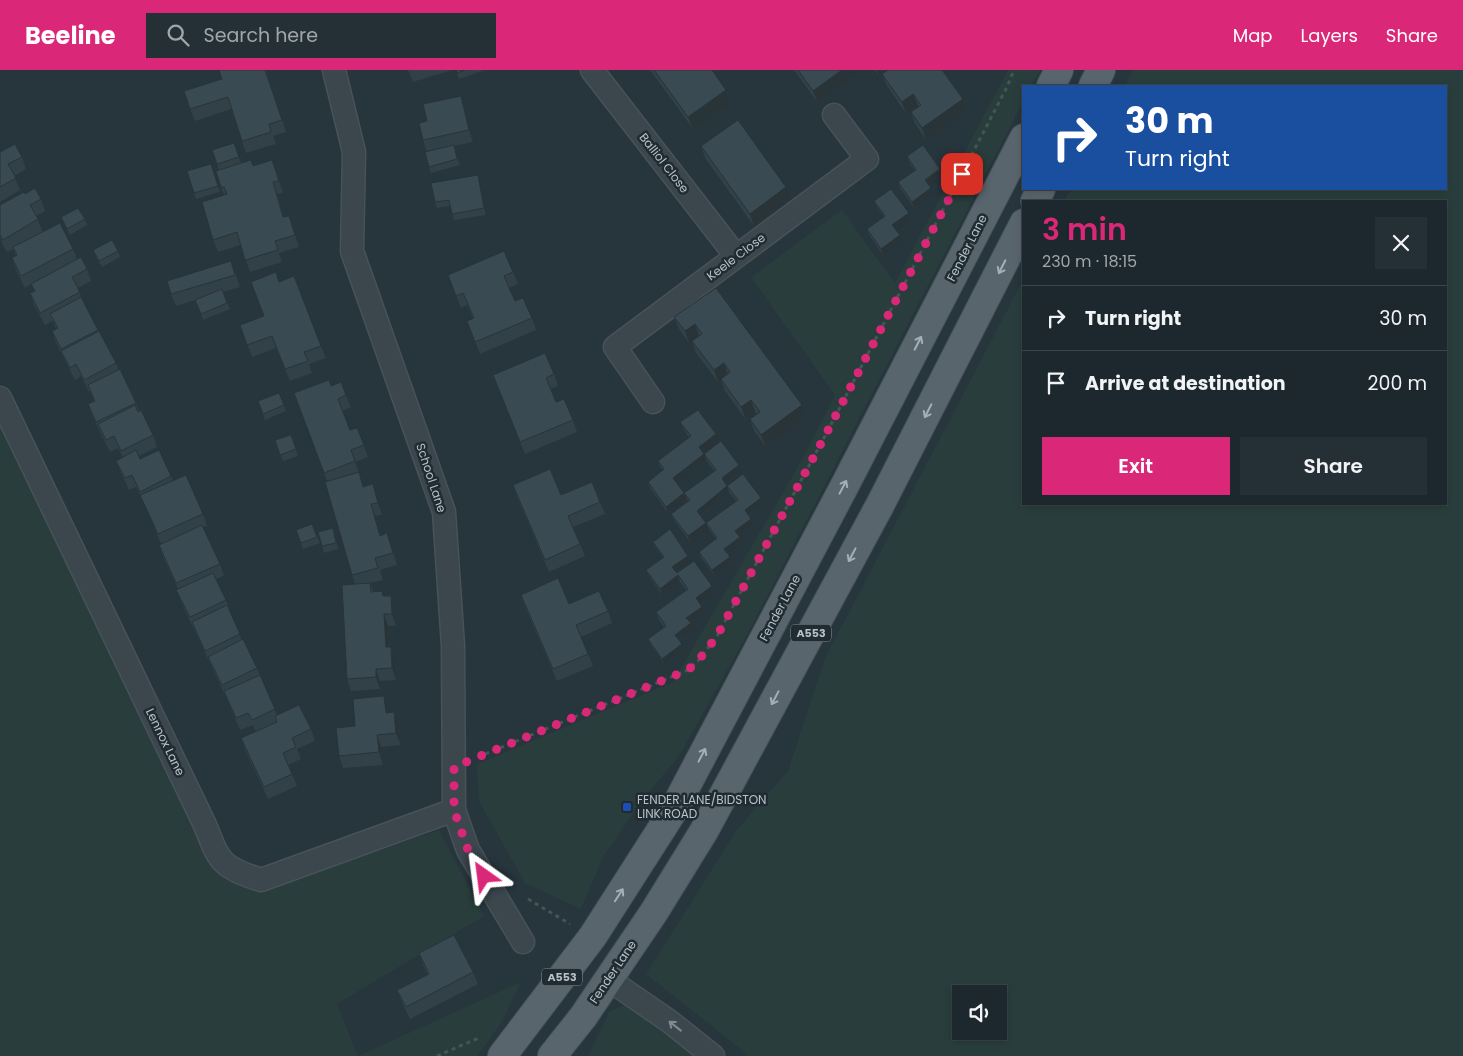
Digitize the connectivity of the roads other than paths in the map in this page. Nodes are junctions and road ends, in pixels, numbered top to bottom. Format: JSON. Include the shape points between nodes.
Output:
{"nodes":[{"id":1,"x":334,"y":70,"type":"edge"},
{"id":2,"x":592,"y":70,"type":"edge"},
{"id":3,"x":1059,"y":70,"type":"edge"},
{"id":4,"x":1101,"y":70,"type":"edge"},
{"id":5,"x":1052,"y":85,"type":"edge"},
{"id":6,"x":1094,"y":85,"type":"edge"},
{"id":7,"x":834,"y":114,"type":"dead end"},
{"id":8,"x":1022,"y":142,"type":"edge"},
{"id":9,"x":1022,"y":227,"type":"edge"},
{"id":10,"x":736,"y":256,"type":"junction"},
{"id":11,"x":0,"y":398,"type":"edge"},
{"id":12,"x":653,"y":402,"type":"dead end"},
{"id":13,"x":454,"y":810,"type":"junction"},
{"id":14,"x":523,"y":942,"type":"dead end"},
{"id":15,"x":608,"y":980,"type":"junction"},
{"id":16,"x":502,"y":1056,"type":"edge"},
{"id":17,"x":552,"y":1056,"type":"edge"},
{"id":18,"x":713,"y":1056,"type":"edge"}],
"edges":[{"from":1,"to":13,"type":"street","name":"School Lane","via":[[354,152],[352,251],[444,512],[453,646]]},
{"from":2,"to":10,"type":"street","name":"Balliol Close"},
{"from":3,"to":5,"type":"main road"},
{"from":4,"to":6,"type":"main road"},
{"from":7,"to":10,"type":"street","name":"Keele Close","via":[[867,159]]},
{"from":16,"to":8,"type":"main road","name":"Fender Lane","number":"A553","one_way":true,"via":[[593,936],[673,811]]},
{"from":9,"to":15,"type":"main road","name":"Fender Lane","number":"A553","one_way":true,"via":[[880,505],[704,831]]},
{"from":10,"to":12,"type":"street","name":"Keele Close","via":[[615,347]]},
{"from":11,"to":13,"type":"street","name":"Lennox Lane","via":[[218,857],[236,872],[261,880]]},
{"from":13,"to":14,"type":"street","name":"School Lane","via":[[468,850]]},
{"from":15,"to":17,"type":"main road","name":"Fender Lane","number":"A553"},
{"from":18,"to":15,"type":"street","one_way":true,"via":[[669,1021]]}]}
